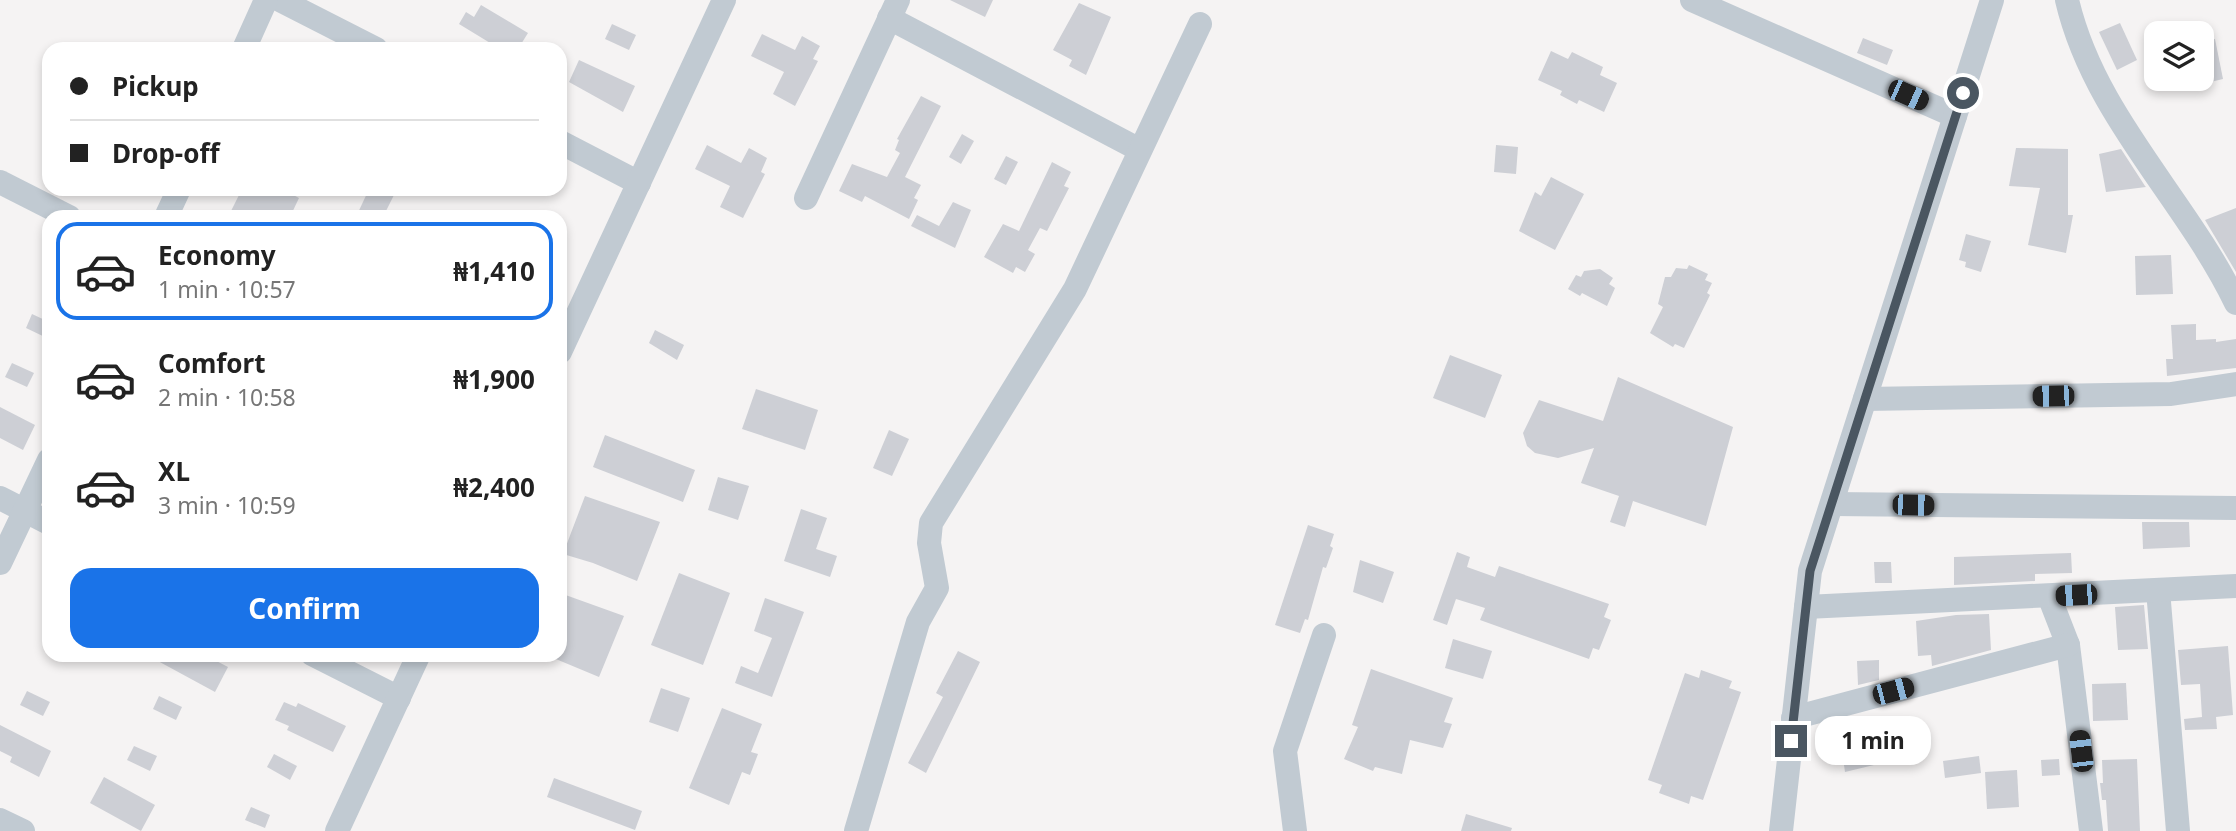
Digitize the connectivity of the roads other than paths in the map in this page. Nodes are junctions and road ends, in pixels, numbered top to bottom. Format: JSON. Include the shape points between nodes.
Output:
{"nodes":[{"id":1,"x":266,"y":0,"type":"edge"},
{"id":2,"x":280,"y":0,"type":"edge"},
{"id":3,"x":724,"y":0,"type":"edge"},
{"id":4,"x":1692,"y":0,"type":"edge"},
{"id":5,"x":1992,"y":0,"type":"edge"},
{"id":6,"x":2067,"y":0,"type":"edge"},
{"id":7,"x":894,"y":9,"type":"edge"},
{"id":8,"x":1200,"y":24,"type":"dead end"},
{"id":9,"x":247,"y":42,"type":"edge"},
{"id":10,"x":362,"y":42,"type":"edge"},
{"id":11,"x":1955,"y":116,"type":"junction"},
{"id":12,"x":567,"y":146,"type":"edge"},
{"id":13,"x":1140,"y":150,"type":"junction"},
{"id":14,"x":0,"y":182,"type":"edge"},
{"id":15,"x":639,"y":183,"type":"junction"},
{"id":16,"x":806,"y":198,"type":"dead end"},
{"id":17,"x":55,"y":210,"type":"edge"},
{"id":18,"x":2236,"y":303,"type":"edge"},
{"id":19,"x":567,"y":337,"type":"edge"},
{"id":20,"x":2236,"y":384,"type":"edge"},
{"id":21,"x":1865,"y":399,"type":"junction"},
{"id":22,"x":42,"y":474,"type":"edge"},
{"id":23,"x":0,"y":498,"type":"edge"},
{"id":24,"x":1832,"y":504,"type":"junction"},
{"id":25,"x":2236,"y":508,"type":"edge"},
{"id":26,"x":24,"y":511,"type":"junction"},
{"id":27,"x":42,"y":520,"type":"edge"},
{"id":28,"x":0,"y":563,"type":"edge"},
{"id":29,"x":2236,"y":586,"type":"edge"},
{"id":30,"x":2158,"y":590,"type":"junction"},
{"id":31,"x":2049,"y":596,"type":"junction"},
{"id":32,"x":1806,"y":607,"type":"junction"},
{"id":33,"x":1324,"y":635,"type":"dead end"},
{"id":34,"x":2068,"y":645,"type":"junction"},
{"id":35,"x":328,"y":662,"type":"edge"},
{"id":36,"x":415,"y":662,"type":"edge"},
{"id":37,"x":399,"y":698,"type":"junction"},
{"id":38,"x":1793,"y":718,"type":"junction"},
{"id":39,"x":0,"y":820,"type":"edge"},
{"id":40,"x":23,"y":831,"type":"edge"},
{"id":41,"x":337,"y":831,"type":"edge"},
{"id":42,"x":856,"y":831,"type":"edge"},
{"id":43,"x":1294,"y":831,"type":"edge"},
{"id":44,"x":1781,"y":831,"type":"edge"},
{"id":45,"x":2091,"y":831,"type":"edge"},
{"id":46,"x":2178,"y":831,"type":"edge"}],
"edges":[{"from":1,"to":9,"type":"street"},
{"from":2,"to":10,"type":"street"},
{"from":3,"to":15,"type":"street"},
{"from":4,"to":11,"type":"street"},
{"from":5,"to":11,"type":"street"},
{"from":6,"to":18,"type":"street","via":[[2077,36],[2108,102],[2212,256]]},
{"from":7,"to":13,"type":"street"},
{"from":7,"to":16,"type":"street"},
{"from":8,"to":13,"type":"street"},
{"from":11,"to":21,"type":"street"},
{"from":12,"to":15,"type":"street"},
{"from":13,"to":42,"type":"street","via":[[1074,289],[931,523],[929,543],[937,587],[918,622]]},
{"from":14,"to":17,"type":"street"},
{"from":15,"to":19,"type":"street"},
{"from":20,"to":21,"type":"street","via":[[2171,394]]},
{"from":21,"to":24,"type":"street"},
{"from":22,"to":26,"type":"street"},
{"from":23,"to":26,"type":"street"},
{"from":24,"to":25,"type":"street"},
{"from":24,"to":32,"type":"street","via":[[1810,571]]},
{"from":26,"to":27,"type":"street"},
{"from":26,"to":28,"type":"street"},
{"from":29,"to":30,"type":"street"},
{"from":30,"to":31,"type":"street"},
{"from":30,"to":46,"type":"street"},
{"from":31,"to":32,"type":"street"},
{"from":31,"to":34,"type":"street"},
{"from":32,"to":38,"type":"street"},
{"from":33,"to":43,"type":"street","via":[[1284,751]]},
{"from":34,"to":38,"type":"street"},
{"from":34,"to":45,"type":"street"},
{"from":35,"to":37,"type":"street"},
{"from":36,"to":37,"type":"street"},
{"from":37,"to":41,"type":"street"},
{"from":38,"to":44,"type":"street"},
{"from":39,"to":40,"type":"street"}]}
